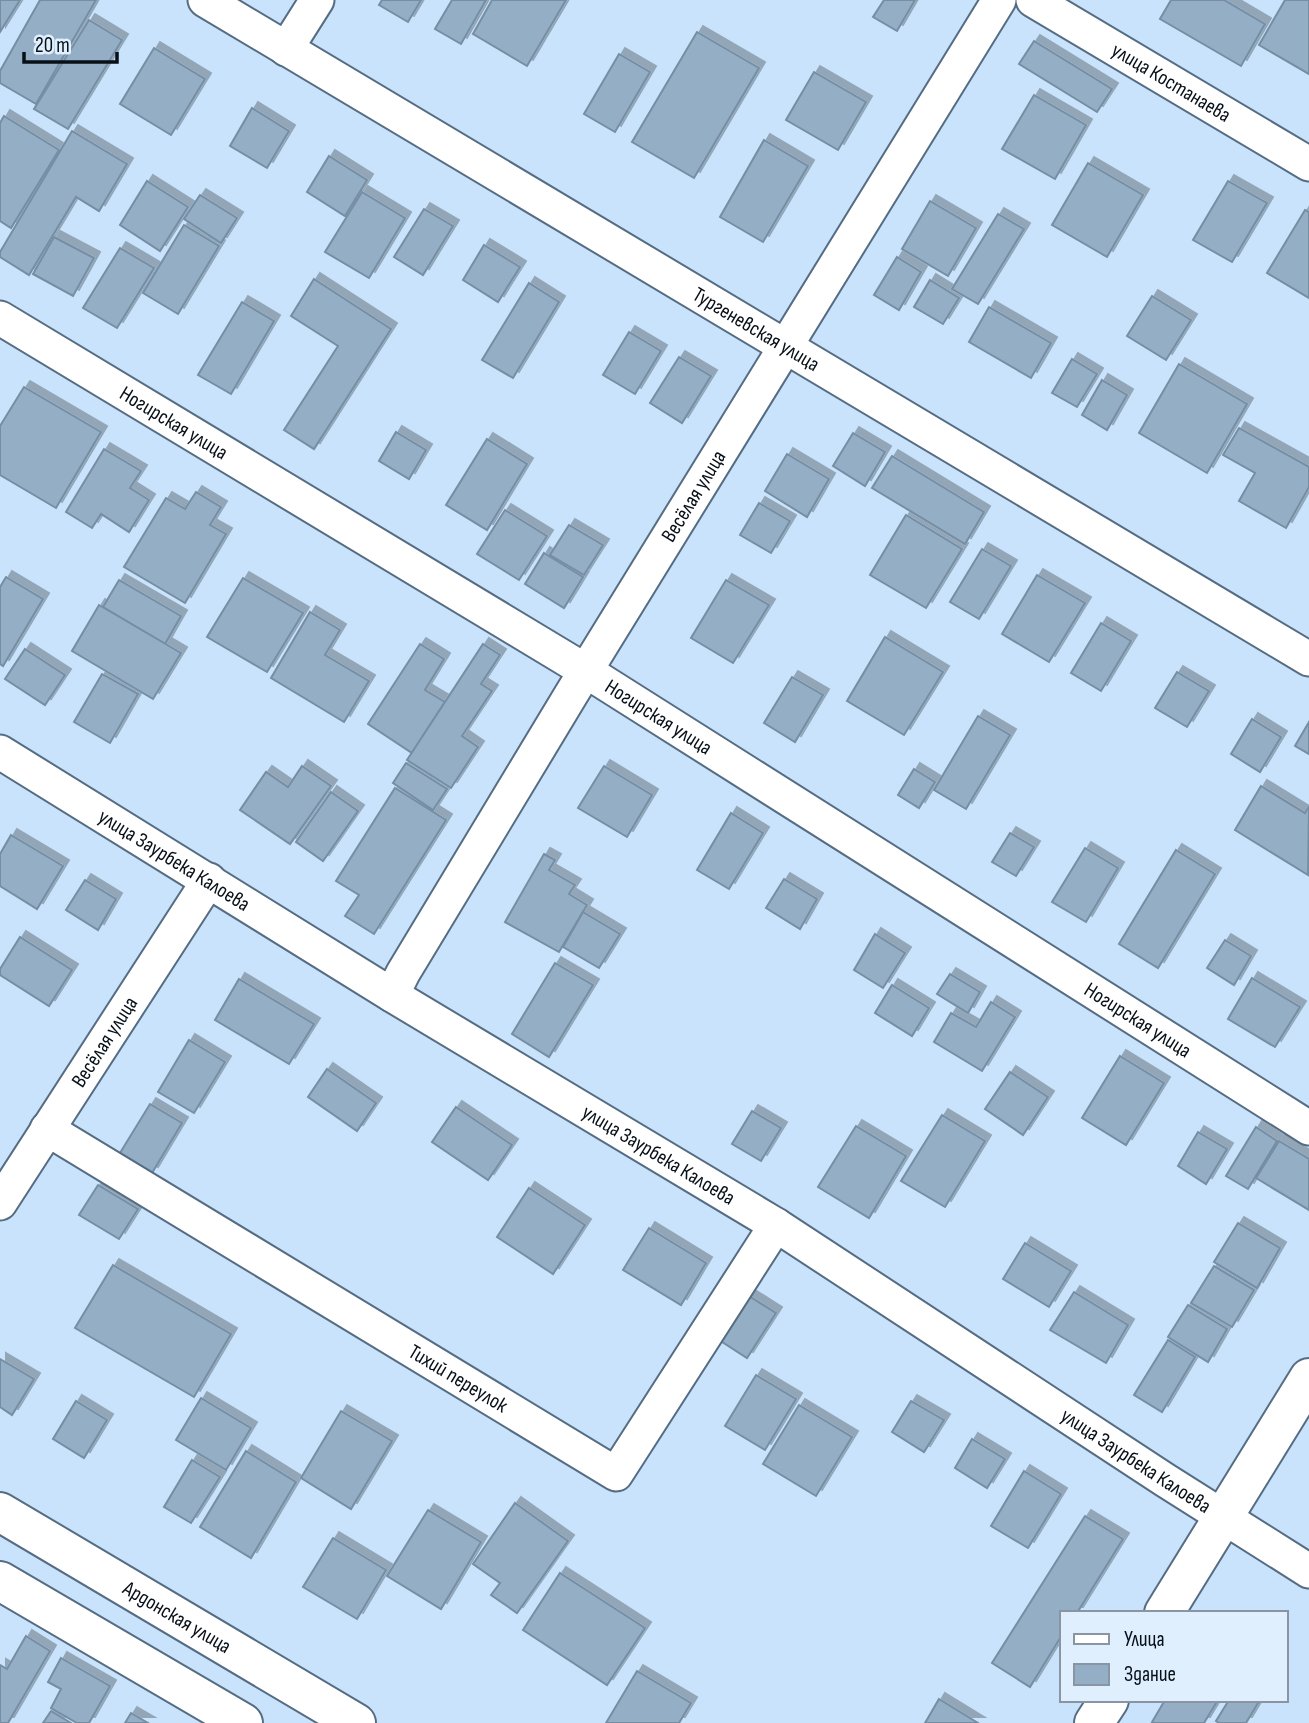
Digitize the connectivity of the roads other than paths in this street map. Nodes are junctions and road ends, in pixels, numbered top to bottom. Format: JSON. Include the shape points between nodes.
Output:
{"nodes":[{"id":1,"x":205,"y":0,"type":"edge"},
{"id":2,"x":317,"y":0,"type":"edge"},
{"id":3,"x":999,"y":0,"type":"edge"},
{"id":4,"x":1033,"y":0,"type":"edge"},
{"id":5,"x":286,"y":49,"type":"junction"},
{"id":6,"x":1309,"y":164,"type":"edge"},
{"id":7,"x":0,"y":318,"type":"edge"},
{"id":8,"x":787,"y":347,"type":"junction"},
{"id":9,"x":1309,"y":659,"type":"edge"},
{"id":10,"x":586,"y":671,"type":"junction"},
{"id":11,"x":0,"y":752,"type":"edge"},
{"id":12,"x":209,"y":880,"type":"junction"},
{"id":13,"x":392,"y":995,"type":"junction"},
{"id":14,"x":1309,"y":1128,"type":"edge"},
{"id":15,"x":47,"y":1129,"type":"junction"},
{"id":16,"x":0,"y":1203,"type":"edge"},
{"id":17,"x":776,"y":1225,"type":"junction"},
{"id":18,"x":1309,"y":1378,"type":"edge"},
{"id":19,"x":0,"y":1511,"type":"edge"},
{"id":20,"x":1224,"y":1518,"type":"junction"},
{"id":21,"x":1309,"y":1571,"type":"edge"},
{"id":22,"x":0,"y":1581,"type":"edge"},
{"id":23,"x":1165,"y":1611,"type":"edge"},
{"id":24,"x":1108,"y":1702,"type":"edge"},
{"id":25,"x":243,"y":1723,"type":"edge"},
{"id":26,"x":356,"y":1723,"type":"edge"},
{"id":27,"x":1094,"y":1723,"type":"edge"}],
"edges":[{"from":1,"to":5,"type":"street","name":"Тургеневская улица"},
{"from":2,"to":5,"type":"street"},
{"from":3,"to":8,"type":"street","name":"Весёлая улица"},
{"from":4,"to":6,"type":"street","name":"улица Костанаева"},
{"from":5,"to":8,"type":"street","name":"Тургеневская улица"},
{"from":7,"to":10,"type":"street","name":"Ногирская улица"},
{"from":8,"to":9,"type":"street","name":"Тургеневская улица"},
{"from":8,"to":10,"type":"street","name":"Весёлая улица"},
{"from":10,"to":13,"type":"street","name":"Весёлая улица"},
{"from":10,"to":14,"type":"street","name":"Ногирская улица"},
{"from":11,"to":12,"type":"street","name":"улица Заурбека Калоева"},
{"from":12,"to":13,"type":"street","name":"улица Заурбека Калоева"},
{"from":12,"to":15,"type":"street","name":"Весёлая улица"},
{"from":13,"to":17,"type":"street","name":"улица Заурбека Калоева"},
{"from":15,"to":16,"type":"street","name":"Весёлая улица"},
{"from":15,"to":17,"type":"street","name":"Тихий переулок","via":[[616,1474]]},
{"from":17,"to":20,"type":"street","name":"улица Заурбека Калоева"},
{"from":18,"to":20,"type":"main road"},
{"from":19,"to":26,"type":"main road","name":"Ардонская улица"},
{"from":20,"to":21,"type":"street","name":"улица Заурбека Калоева"},
{"from":20,"to":23,"type":"main road"},
{"from":22,"to":25,"type":"main road"},
{"from":24,"to":27,"type":"main road"}]}
